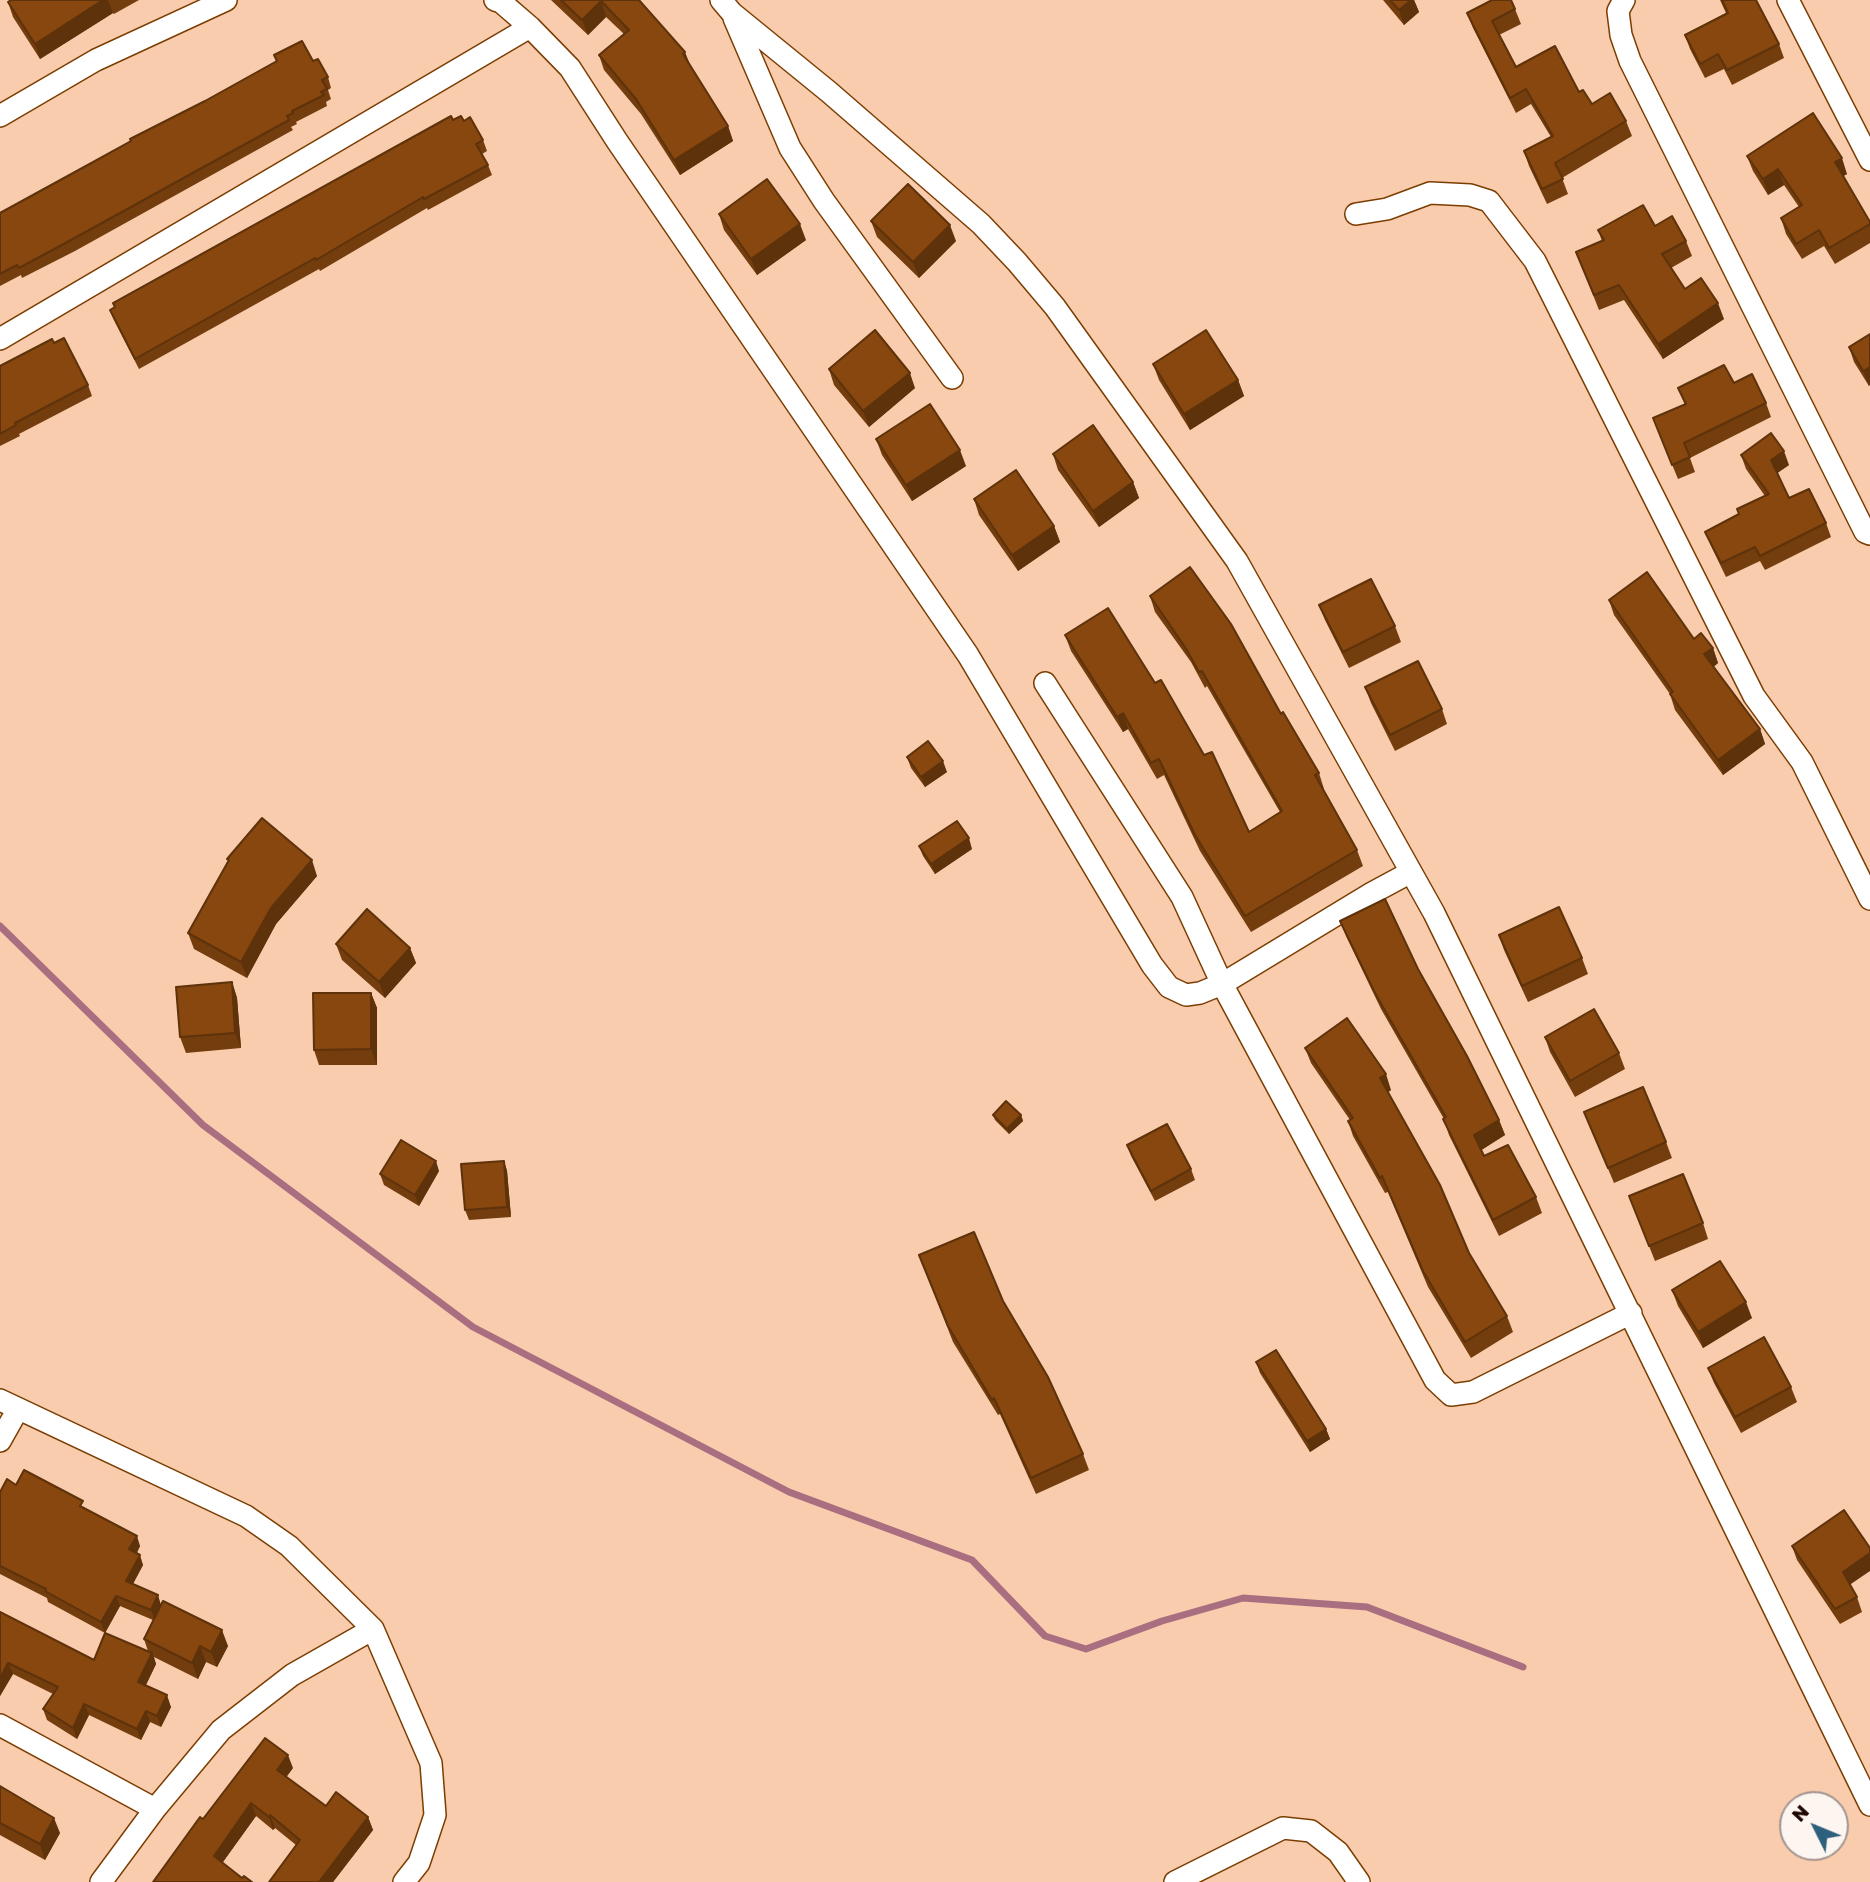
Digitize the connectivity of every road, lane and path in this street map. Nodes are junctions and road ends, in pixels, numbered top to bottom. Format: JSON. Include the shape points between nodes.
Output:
{"nodes":[{"id":1,"x":226,"y":0,"type":"edge"},
{"id":2,"x":495,"y":0,"type":"edge"},
{"id":3,"x":1788,"y":0,"type":"edge"},
{"id":4,"x":1619,"y":4,"type":"edge"},
{"id":5,"x":727,"y":6,"type":"edge"},
{"id":6,"x":530,"y":27,"type":"junction"},
{"id":7,"x":0,"y":116,"type":"edge"},
{"id":8,"x":1870,"y":160,"type":"edge"},
{"id":9,"x":1356,"y":214,"type":"dead end"},
{"id":10,"x":0,"y":339,"type":"edge"},
{"id":11,"x":952,"y":378,"type":"dead end"},
{"id":12,"x":1870,"y":534,"type":"edge"},
{"id":13,"x":1045,"y":683,"type":"dead end"},
{"id":14,"x":1411,"y":872,"type":"junction"},
{"id":15,"x":1870,"y":899,"type":"edge"},
{"id":16,"x":1222,"y":984,"type":"junction"},
{"id":17,"x":1631,"y":1313,"type":"junction"},
{"id":18,"x":9,"y":1404,"type":"edge"},
{"id":19,"x":0,"y":1441,"type":"edge"},
{"id":20,"x":373,"y":1629,"type":"junction"},
{"id":21,"x":0,"y":1725,"type":"edge"},
{"id":22,"x":1870,"y":1805,"type":"edge"},
{"id":23,"x":155,"y":1809,"type":"junction"},
{"id":24,"x":102,"y":1882,"type":"edge"},
{"id":25,"x":404,"y":1882,"type":"edge"},
{"id":26,"x":1175,"y":1882,"type":"edge"},
{"id":27,"x":1359,"y":1882,"type":"edge"}],
"edges":[{"from":1,"to":7,"type":"street","via":[[96,60]]},
{"from":2,"to":6,"type":"street"},
{"from":3,"to":8,"type":"street"},
{"from":4,"to":12,"type":"street","via":[[1621,35],[1630,61],[1865,532]]},
{"from":5,"to":11,"type":"street","via":[[790,148]]},
{"from":5,"to":14,"type":"street","via":[[981,224],[1055,307],[1237,561]]},
{"from":6,"to":10,"type":"street"},
{"from":6,"to":16,"type":"street","via":[[570,68],[968,655],[1152,965],[1169,987],[1186,995]]},
{"from":9,"to":15,"type":"street","via":[[1387,209],[1430,193],[1470,195],[1489,201],[1535,261],[1754,696],[1802,762]]},
{"from":13,"to":16,"type":"street","via":[[1182,897]]},
{"from":14,"to":16,"type":"street"},
{"from":14,"to":17,"type":"street"},
{"from":16,"to":17,"type":"street","via":[[1435,1380],[1451,1395],[1473,1392]]},
{"from":17,"to":22,"type":"street"},
{"from":18,"to":19,"type":"street"},
{"from":18,"to":20,"type":"street","via":[[246,1516],[289,1546]]},
{"from":20,"to":23,"type":"street","via":[[292,1675],[221,1730]]},
{"from":20,"to":25,"type":"street","via":[[431,1763],[435,1815],[419,1863]]},
{"from":21,"to":23,"type":"street"},
{"from":23,"to":24,"type":"street"},
{"from":26,"to":27,"type":"street","via":[[1283,1828],[1311,1831],[1338,1852]]}]}
